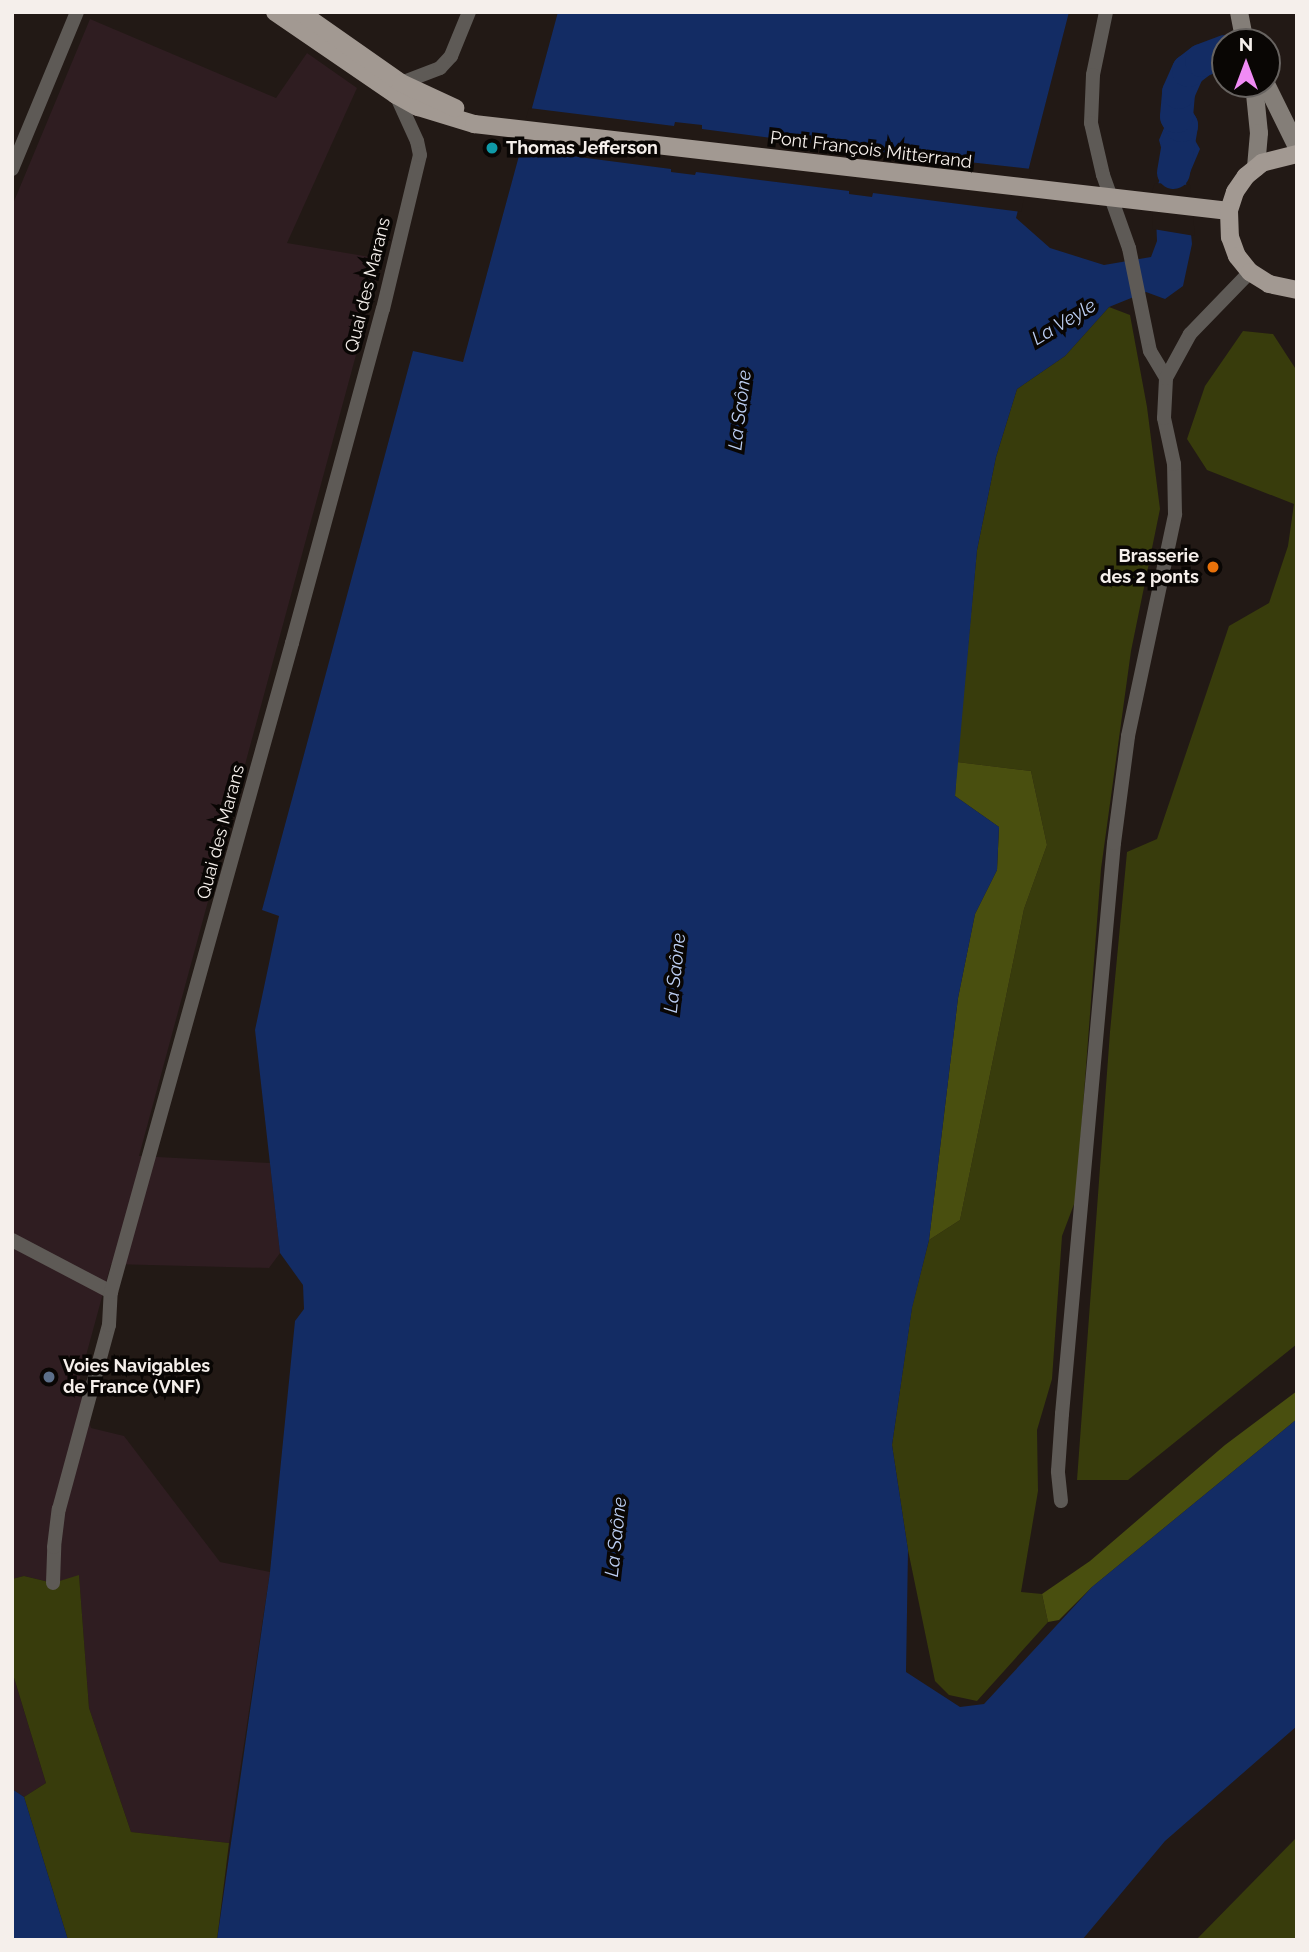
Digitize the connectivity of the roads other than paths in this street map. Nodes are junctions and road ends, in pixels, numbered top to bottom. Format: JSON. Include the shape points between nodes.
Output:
{"nodes":[{"id":1,"x":77,"y":12,"type":"edge"},
{"id":2,"x":275,"y":12,"type":"edge"},
{"id":3,"x":300,"y":12,"type":"edge"},
{"id":4,"x":469,"y":12,"type":"edge"},
{"id":5,"x":1106,"y":12,"type":"edge"},
{"id":6,"x":398,"y":89,"type":"junction"},
{"id":7,"x":1255,"y":98,"type":"edge"},
{"id":8,"x":1271,"y":98,"type":"edge"},
{"id":9,"x":1291,"y":152,"type":"edge"},
{"id":10,"x":1256,"y":167,"type":"junction"},
{"id":11,"x":12,"y":169,"type":"edge"},
{"id":12,"x":1229,"y":211,"type":"junction"},
{"id":13,"x":1250,"y":271,"type":"junction"},
{"id":14,"x":1295,"y":292,"type":"edge"},
{"id":15,"x":1166,"y":378,"type":"junction"},
{"id":16,"x":12,"y":1240,"type":"edge"},
{"id":17,"x":111,"y":1292,"type":"junction"},
{"id":18,"x":1061,"y":1501,"type":"dead end"},
{"id":19,"x":54,"y":1583,"type":"dead end"}],
"edges":[{"from":1,"to":11,"type":"street"},
{"from":2,"to":6,"type":"main road"},
{"from":3,"to":6,"type":"main road"},
{"from":4,"to":6,"type":"street","via":[[451,55],[440,68]]},
{"from":5,"to":15,"type":"street","via":[[1095,64],[1091,123],[1103,175],[1129,248],[1150,351]]},
{"from":6,"to":12,"type":"main road","name":"Pont François Mitterrand","via":[[448,117],[474,124]]},
{"from":6,"to":17,"type":"street","name":"Quai des Marans","via":[[420,155],[383,309],[205,965]]},
{"from":7,"to":10,"type":"main road"},
{"from":8,"to":9,"type":"main road"},
{"from":9,"to":10,"type":"main road"},
{"from":10,"to":12,"type":"main road","via":[[1235,192]]},
{"from":12,"to":13,"type":"main road","via":[[1230,237],[1237,256]]},
{"from":13,"to":14,"type":"main road","via":[[1269,284]]},
{"from":13,"to":15,"type":"street","via":[[1190,334]]},
{"from":15,"to":18,"type":"street","via":[[1164,418],[1174,464],[1175,514],[1128,736],[1114,843],[1062,1414]]},
{"from":16,"to":17,"type":"street"},
{"from":17,"to":19,"type":"street","name":"Quai des Marans","via":[[109,1325],[59,1509]]}]}
